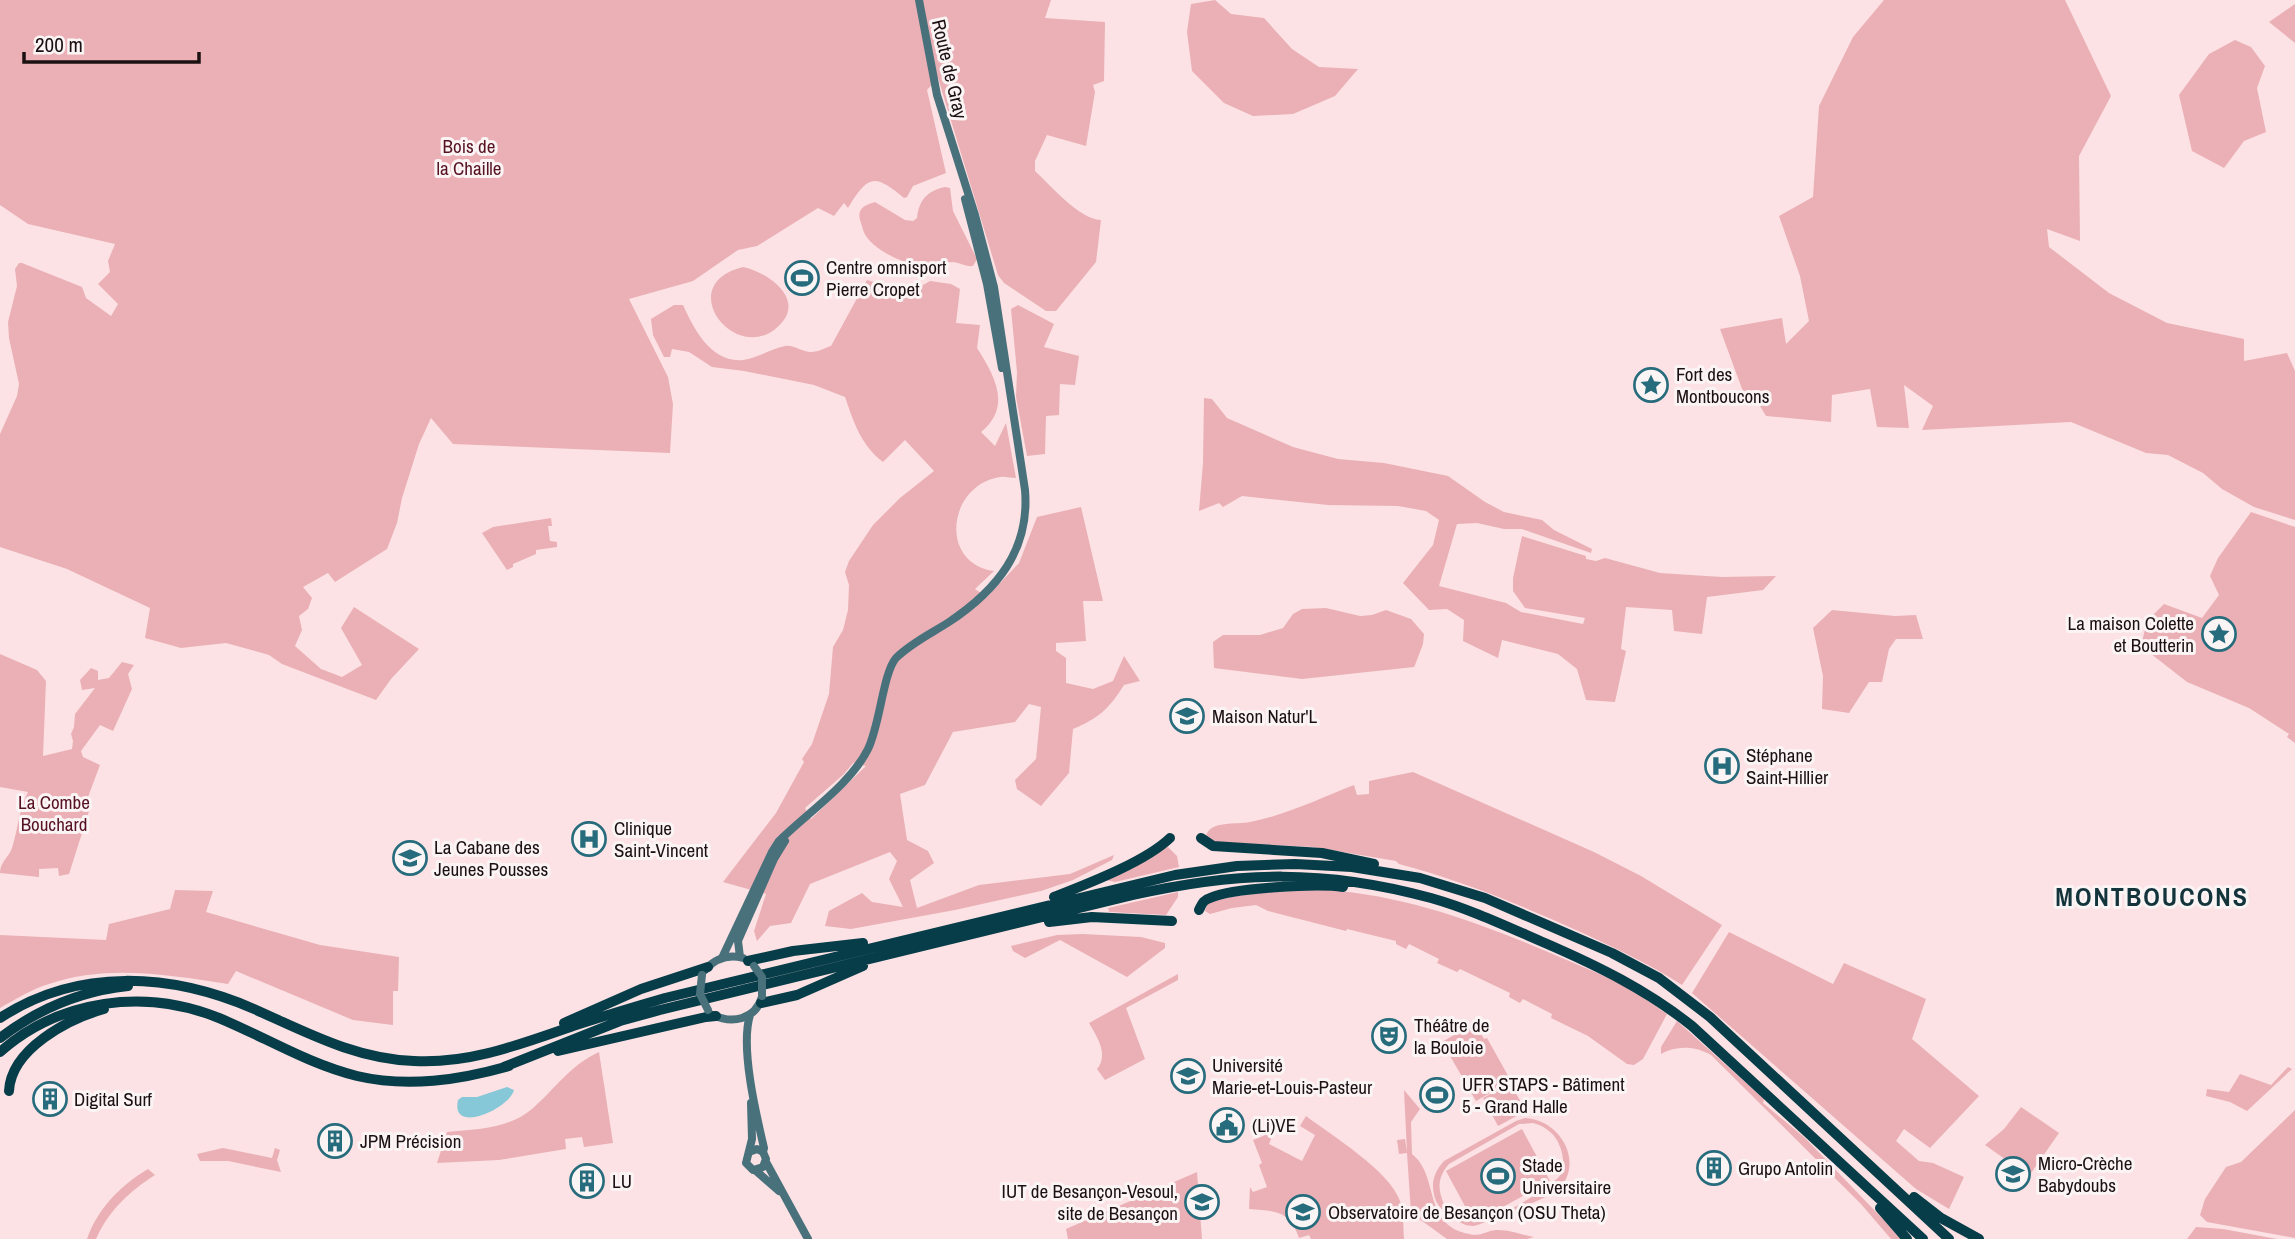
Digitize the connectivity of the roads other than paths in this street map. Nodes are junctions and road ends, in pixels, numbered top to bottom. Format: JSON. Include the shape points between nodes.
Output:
{"nodes":[{"id":1,"x":919,"y":0,"type":"edge"},
{"id":2,"x":943,"y":118,"type":"junction"},
{"id":3,"x":1017,"y":439,"type":"junction"},
{"id":4,"x":793,"y":827,"type":"junction"},
{"id":5,"x":1170,"y":838,"type":"dead end"},
{"id":6,"x":1201,"y":838,"type":"dead end"},
{"id":7,"x":1420,"y":878,"type":"junction"},
{"id":8,"x":1199,"y":910,"type":"dead end"},
{"id":9,"x":1017,"y":911,"type":"junction"},
{"id":10,"x":1473,"y":913,"type":"junction"},
{"id":11,"x":1172,"y":921,"type":"dead end"},
{"id":12,"x":994,"y":929,"type":"junction"},
{"id":13,"x":908,"y":938,"type":"junction"},
{"id":14,"x":893,"y":954,"type":"junction"},
{"id":15,"x":722,"y":958,"type":"junction"},
{"id":16,"x":747,"y":961,"type":"junction"},
{"id":17,"x":705,"y":971,"type":"junction"},
{"id":18,"x":190,"y":988,"type":"junction"},
{"id":19,"x":761,"y":999,"type":"junction"},
{"id":20,"x":145,"y":1002,"type":"junction"},
{"id":21,"x":712,"y":1013,"type":"junction"},
{"id":22,"x":750,"y":1015,"type":"junction"},
{"id":23,"x":0,"y":1018,"type":"edge"},
{"id":24,"x":731,"y":1021,"type":"junction"},
{"id":25,"x":0,"y":1038,"type":"edge"},
{"id":26,"x":747,"y":1048,"type":"junction"},
{"id":27,"x":504,"y":1049,"type":"junction"},
{"id":28,"x":0,"y":1052,"type":"edge"},
{"id":29,"x":504,"y":1067,"type":"junction"},
{"id":30,"x":752,"y":1090,"type":"junction"},
{"id":31,"x":9,"y":1091,"type":"dead end"},
{"id":32,"x":1847,"y":1143,"type":"junction"},
{"id":33,"x":748,"y":1152,"type":"junction"},
{"id":34,"x":763,"y":1152,"type":"junction"},
{"id":35,"x":1833,"y":1157,"type":"junction"},
{"id":36,"x":766,"y":1162,"type":"junction"},
{"id":37,"x":755,"y":1170,"type":"junction"},
{"id":38,"x":788,"y":1202,"type":"junction"},
{"id":39,"x":808,"y":1239,"type":"edge"},
{"id":40,"x":1908,"y":1239,"type":"edge"},
{"id":41,"x":1923,"y":1239,"type":"edge"},
{"id":42,"x":1949,"y":1239,"type":"edge"},
{"id":43,"x":1979,"y":1239,"type":"edge"}],
"edges":[{"from":1,"to":2,"type":"main road","name":"Route de Gray"},
{"from":2,"to":3,"type":"main road","via":[[987,284]]},
{"from":2,"to":3,"type":"main road","name":"Route de Gray","via":[[993,287]]},
{"from":3,"to":4,"type":"main road","via":[[1027,516],[1010,564],[970,606],[896,658],[887,676],[877,728],[860,762]]},
{"from":4,"to":15,"type":"main road","via":[[772,852]]},
{"from":4,"to":16,"type":"main road","via":[[741,934],[738,952]]},
{"from":5,"to":9,"type":"highway","via":[[1091,883]]},
{"from":6,"to":7,"type":"highway","via":[[1213,846],[1322,853]]},
{"from":7,"to":9,"type":"highway","via":[[1329,865],[1237,866],[1175,874]]},
{"from":7,"to":32,"type":"highway","via":[[1497,903],[1660,978],[1710,1017]]},
{"from":8,"to":10,"type":"highway","via":[[1215,896],[1334,886],[1384,892]]},
{"from":9,"to":13,"type":"highway"},
{"from":10,"to":12,"type":"highway","via":[[1431,898],[1353,881],[1266,875],[1174,886]]},
{"from":10,"to":35,"type":"highway","via":[[1652,995],[1692,1026]]},
{"from":11,"to":12,"type":"highway","via":[[1092,917]]},
{"from":12,"to":14,"type":"highway"},
{"from":13,"to":16,"type":"highway"},
{"from":13,"to":27,"type":"highway","via":[[640,1005]]},
{"from":14,"to":19,"type":"highway","via":[[806,992]]},
{"from":14,"to":29,"type":"highway","via":[[646,1013]]},
{"from":15,"to":16,"type":"main road"},
{"from":15,"to":17,"type":"main road"},
{"from":16,"to":19,"type":"main road","bridge":true,"via":[[762,977]]},
{"from":17,"to":21,"type":"main road","bridge":true,"via":[[700,994]]},
{"from":17,"to":27,"type":"highway","via":[[641,989]]},
{"from":18,"to":23,"type":"highway","via":[[127,980],[92,982],[43,995]]},
{"from":18,"to":25,"type":"highway","via":[[142,984],[85,993],[33,1015]]},
{"from":18,"to":27,"type":"highway","via":[[234,1001],[333,1045],[377,1057],[437,1061]]},
{"from":19,"to":22,"type":"main road"},
{"from":20,"to":28,"type":"highway","via":[[99,1003],[69,1011],[25,1032]]},
{"from":20,"to":29,"type":"highway","via":[[210,1014],[321,1065],[367,1078],[433,1081]]},
{"from":20,"to":31,"type":"highway","via":[[90,1013],[57,1029],[14,1069]]},
{"from":21,"to":24,"type":"main road"},
{"from":21,"to":29,"type":"highway"},
{"from":22,"to":24,"type":"main road"},
{"from":22,"to":26,"type":"main road"},
{"from":24,"to":26,"type":"main road"},
{"from":26,"to":30,"type":"main road"},
{"from":30,"to":33,"type":"main road"},
{"from":30,"to":34,"type":"main road"},
{"from":32,"to":42,"type":"highway"},
{"from":32,"to":43,"type":"highway","via":[[1927,1208]]},
{"from":33,"to":34,"type":"main road"},
{"from":33,"to":37,"type":"main road","via":[[746,1163]]},
{"from":34,"to":36,"type":"main road"},
{"from":35,"to":40,"type":"highway"},
{"from":35,"to":41,"type":"highway"},
{"from":36,"to":37,"type":"main road"},
{"from":36,"to":38,"type":"main road"},
{"from":37,"to":38,"type":"main road"},
{"from":38,"to":39,"type":"main road"}]}
